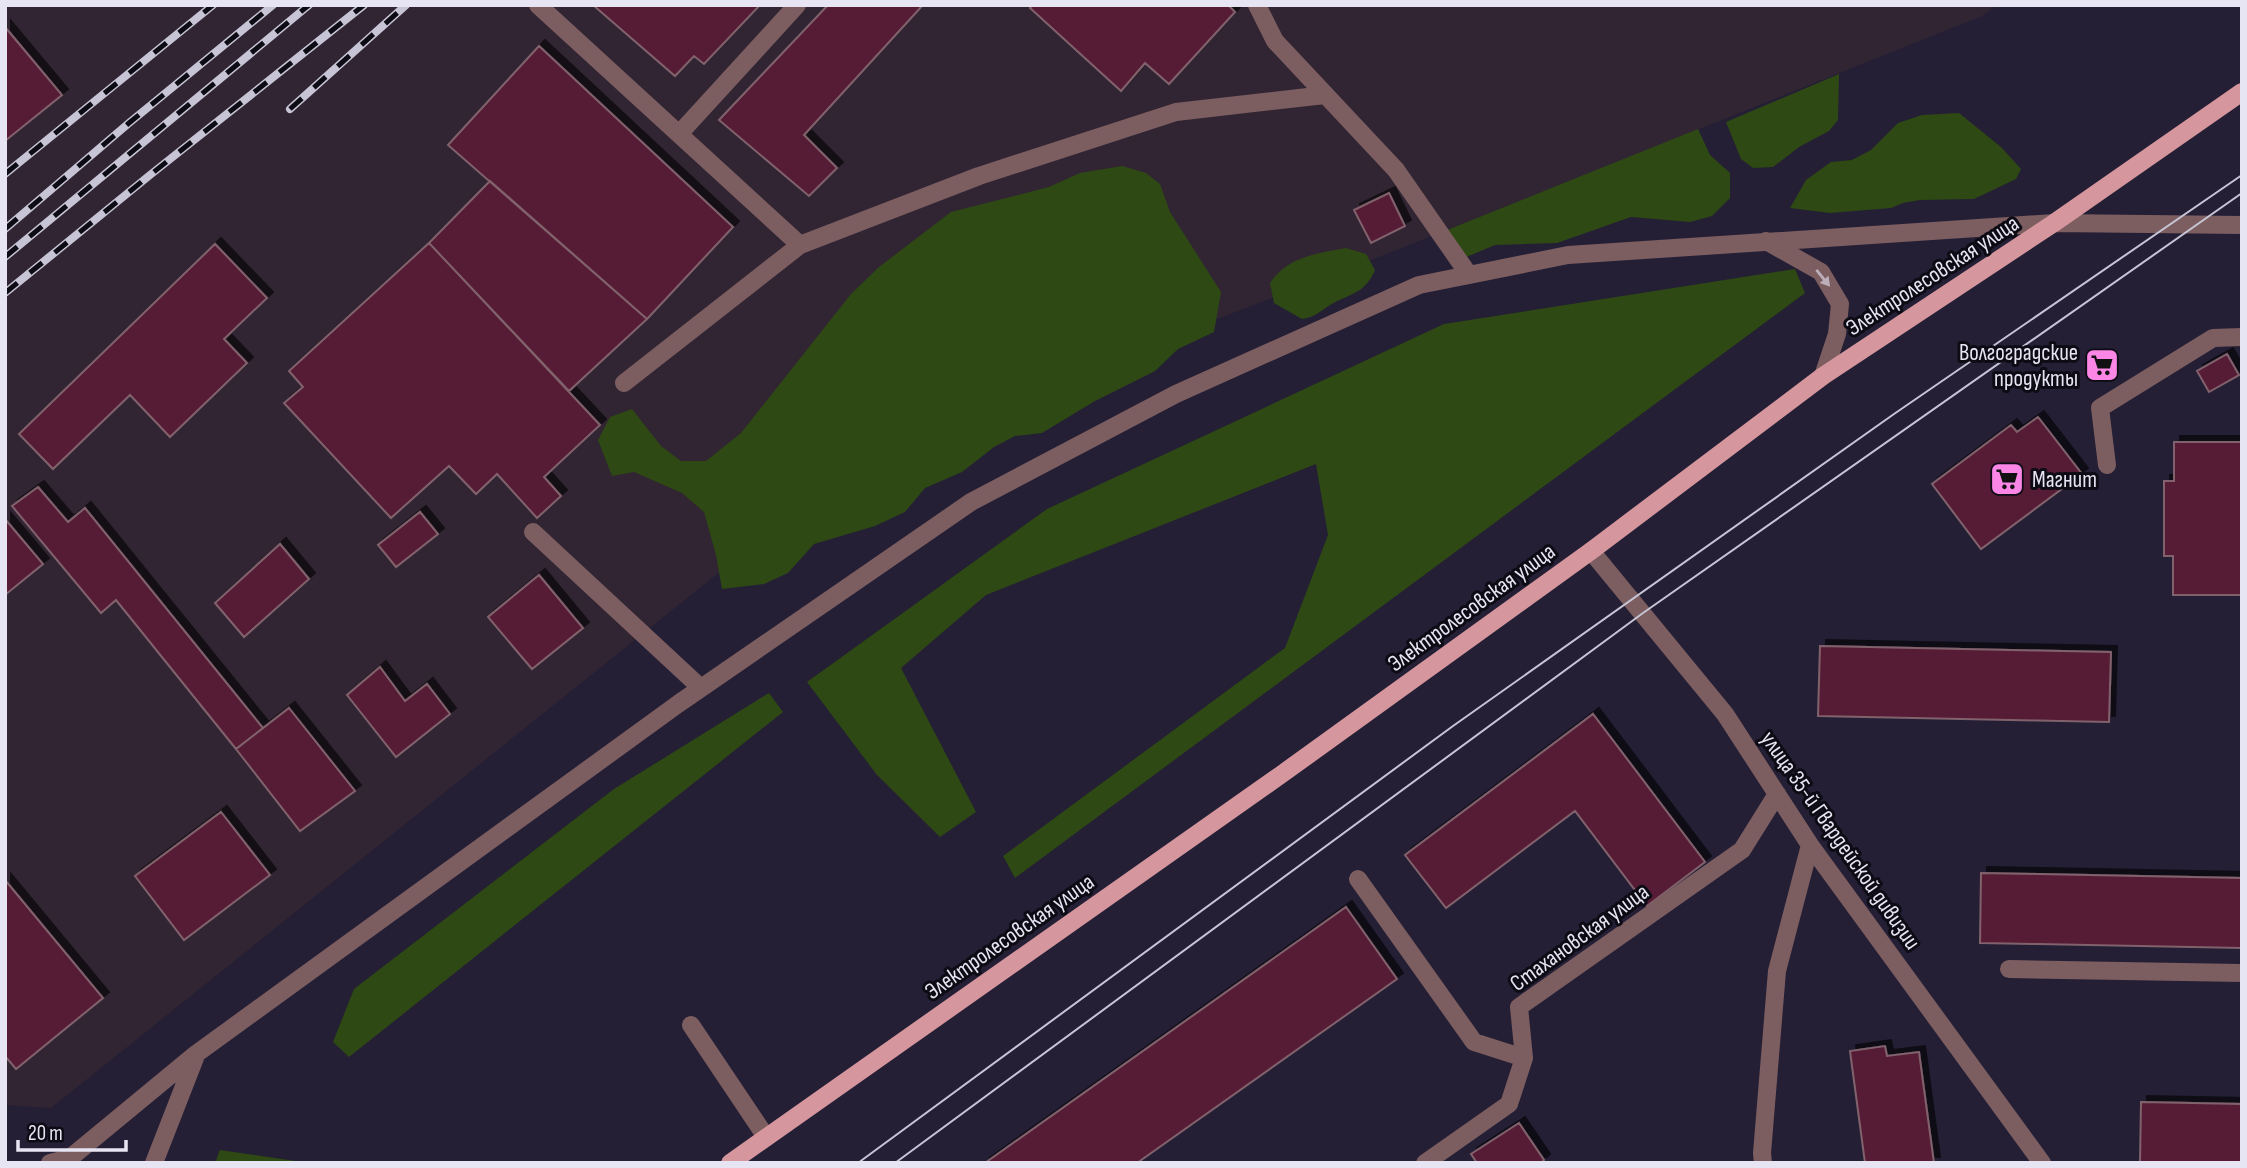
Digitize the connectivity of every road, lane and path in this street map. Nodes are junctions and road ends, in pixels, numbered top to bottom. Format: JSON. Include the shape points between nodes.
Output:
{"nodes":[{"id":1,"x":538,"y":5,"type":"edge"},
{"id":2,"x":797,"y":5,"type":"edge"},
{"id":3,"x":1257,"y":5,"type":"edge"},
{"id":4,"x":2242,"y":92,"type":"edge"},
{"id":5,"x":1325,"y":95,"type":"junction"},
{"id":6,"x":680,"y":133,"type":"junction"},
{"id":7,"x":2054,"y":223,"type":"junction"},
{"id":8,"x":2242,"y":225,"type":"edge"},
{"id":9,"x":1766,"y":241,"type":"junction"},
{"id":10,"x":800,"y":245,"type":"junction"},
{"id":11,"x":1469,"y":275,"type":"junction"},
{"id":12,"x":2242,"y":337,"type":"edge"},
{"id":13,"x":1823,"y":376,"type":"junction"},
{"id":14,"x":624,"y":383,"type":"dead end"},
{"id":15,"x":2107,"y":465,"type":"dead end"},
{"id":16,"x":533,"y":532,"type":"dead end"},
{"id":17,"x":1591,"y":551,"type":"junction"},
{"id":18,"x":701,"y":688,"type":"junction"},
{"id":19,"x":1777,"y":794,"type":"junction"},
{"id":20,"x":1810,"y":845,"type":"junction"},
{"id":21,"x":1358,"y":880,"type":"dead end"},
{"id":22,"x":2009,"y":969,"type":"dead end"},
{"id":23,"x":2242,"y":973,"type":"edge"},
{"id":24,"x":691,"y":1025,"type":"dead end"},
{"id":25,"x":196,"y":1054,"type":"junction"},
{"id":26,"x":1524,"y":1058,"type":"junction"},
{"id":27,"x":766,"y":1137,"type":"junction"},
{"id":28,"x":50,"y":1163,"type":"edge"},
{"id":29,"x":154,"y":1163,"type":"edge"},
{"id":30,"x":730,"y":1163,"type":"edge"},
{"id":31,"x":1425,"y":1163,"type":"edge"},
{"id":32,"x":1763,"y":1163,"type":"edge"},
{"id":33,"x":2042,"y":1163,"type":"edge"}],
"edges":[{"from":1,"to":6,"type":"street"},
{"from":2,"to":6,"type":"street"},
{"from":3,"to":5,"type":"street","via":[[1275,40]]},
{"from":4,"to":7,"type":"main road","name":"Электролесовская улица"},
{"from":5,"to":10,"type":"street","via":[[1176,112],[979,176]]},
{"from":5,"to":11,"type":"street","via":[[1396,170]]},
{"from":6,"to":10,"type":"street"},
{"from":7,"to":8,"type":"street"},
{"from":7,"to":9,"type":"street"},
{"from":7,"to":13,"type":"main road","name":"Электролесовская улица"},
{"from":9,"to":11,"type":"street","via":[[1568,255]]},
{"from":9,"to":13,"type":"street","one_way":true,"via":[[1821,272],[1840,304],[1837,334]]},
{"from":10,"to":14,"type":"street"},
{"from":11,"to":18,"type":"street","via":[[1419,285],[1176,394],[971,502]]},
{"from":12,"to":15,"type":"street","via":[[2213,338],[2100,408]]},
{"from":13,"to":17,"type":"main road","name":"Электролесовская улица"},
{"from":16,"to":18,"type":"street"},
{"from":17,"to":19,"type":"street","name":"улица 35-й Гвардейской дивизии","via":[[1725,714]]},
{"from":17,"to":27,"type":"main road","name":"Электролесовская улица"},
{"from":18,"to":25,"type":"street"},
{"from":19,"to":20,"type":"street","name":"улица 35-й Гвардейской дивизии"},
{"from":19,"to":26,"type":"street","name":"Стахановская улица","via":[[1742,850],[1518,1007]]},
{"from":20,"to":32,"type":"street","via":[[1777,971]]},
{"from":20,"to":33,"type":"street","name":"улица 35-й Гвардейской дивизии"},
{"from":21,"to":26,"type":"street","via":[[1474,1042]]},
{"from":22,"to":23,"type":"street"},
{"from":24,"to":27,"type":"street"},
{"from":25,"to":28,"type":"street","via":[[70,1158]]},
{"from":25,"to":29,"type":"street"},
{"from":26,"to":31,"type":"street","name":"Стахановская улица","via":[[1510,1104]]},
{"from":27,"to":30,"type":"main road","name":"Электролесовская улица"}]}
